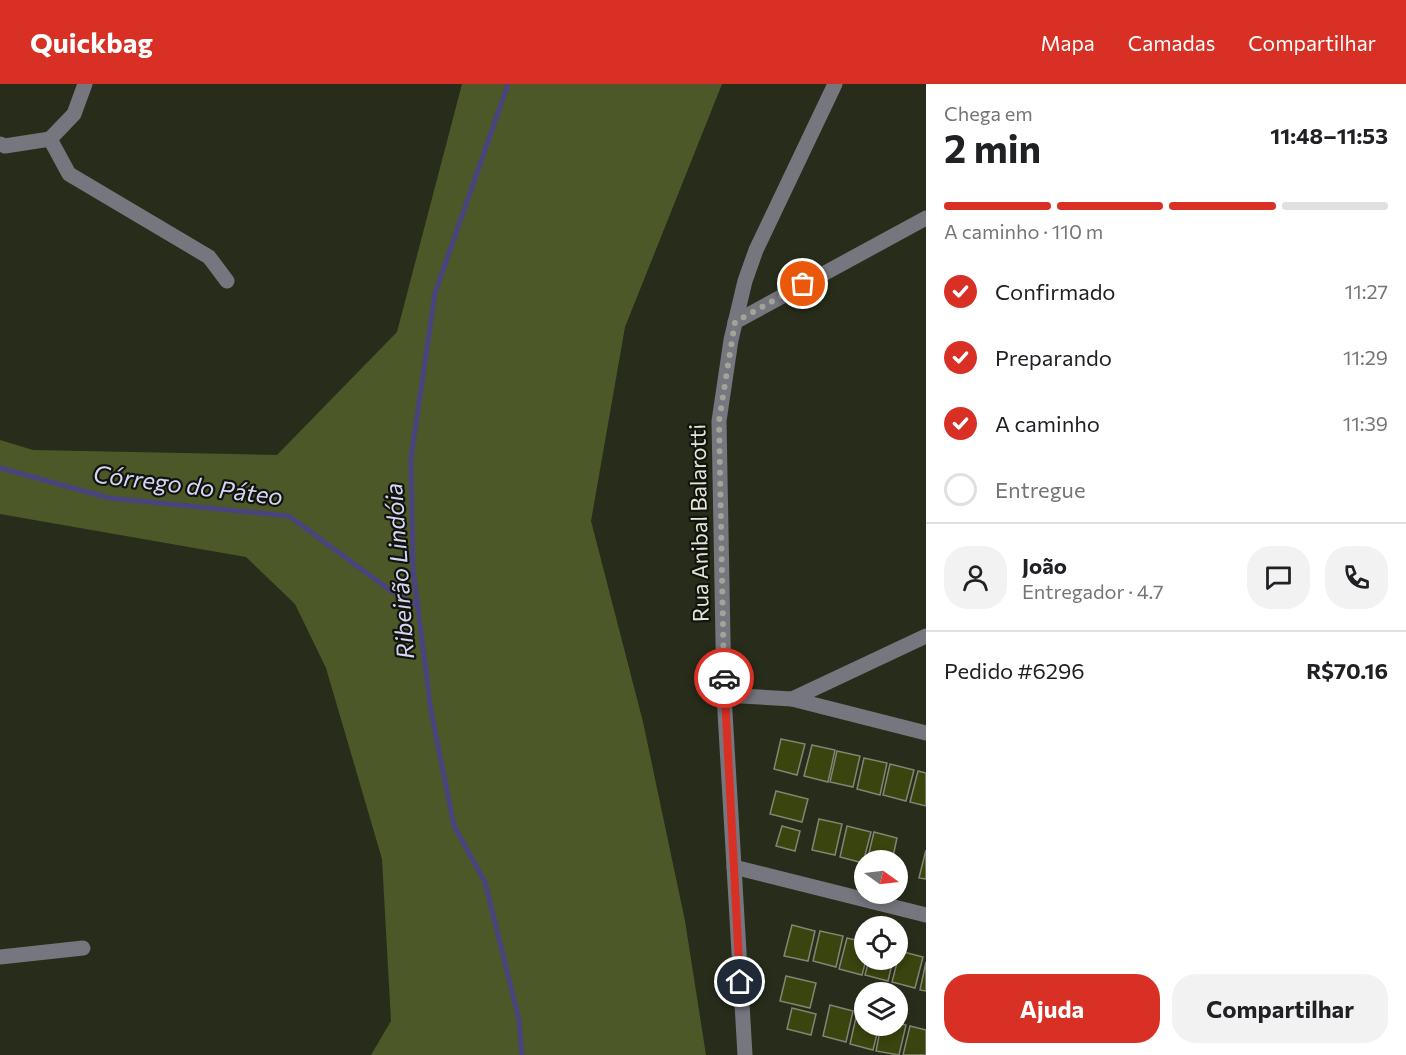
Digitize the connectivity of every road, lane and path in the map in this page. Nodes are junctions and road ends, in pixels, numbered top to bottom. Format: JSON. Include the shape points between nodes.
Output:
{"nodes":[{"id":1,"x":85,"y":84,"type":"edge"},
{"id":2,"x":835,"y":84,"type":"edge"},
{"id":3,"x":50,"y":139,"type":"junction"},
{"id":4,"x":0,"y":144,"type":"edge"},
{"id":5,"x":926,"y":218,"type":"edge"},
{"id":6,"x":227,"y":281,"type":"dead end"},
{"id":7,"x":735,"y":322,"type":"junction"},
{"id":8,"x":926,"y":636,"type":"edge"},
{"id":9,"x":724,"y":695,"type":"junction"},
{"id":10,"x":792,"y":699,"type":"junction"},
{"id":11,"x":926,"y":733,"type":"edge"},
{"id":12,"x":734,"y":867,"type":"junction"},
{"id":13,"x":926,"y":915,"type":"edge"},
{"id":14,"x":83,"y":948,"type":"dead end"},
{"id":15,"x":0,"y":957,"type":"edge"},
{"id":16,"x":750,"y":1054,"type":"edge"}],
"edges":[{"from":1,"to":3,"type":"street","via":[[74,114]]},
{"from":2,"to":7,"type":"street","name":"Rua Anibal Balarotti","via":[[756,250]]},
{"from":3,"to":4,"type":"street"},
{"from":3,"to":6,"type":"street","via":[[69,174],[209,257]]},
{"from":5,"to":7,"type":"street"},
{"from":7,"to":9,"type":"street","name":"Rua Anibal Balarotti","via":[[719,421]]},
{"from":8,"to":10,"type":"street"},
{"from":9,"to":10,"type":"street"},
{"from":9,"to":12,"type":"street","name":"Rua Anibal Balarotti"},
{"from":10,"to":11,"type":"street"},
{"from":12,"to":13,"type":"street"},
{"from":12,"to":16,"type":"street","name":"Rua Anibal Balarotti"},
{"from":14,"to":15,"type":"street"}]}
